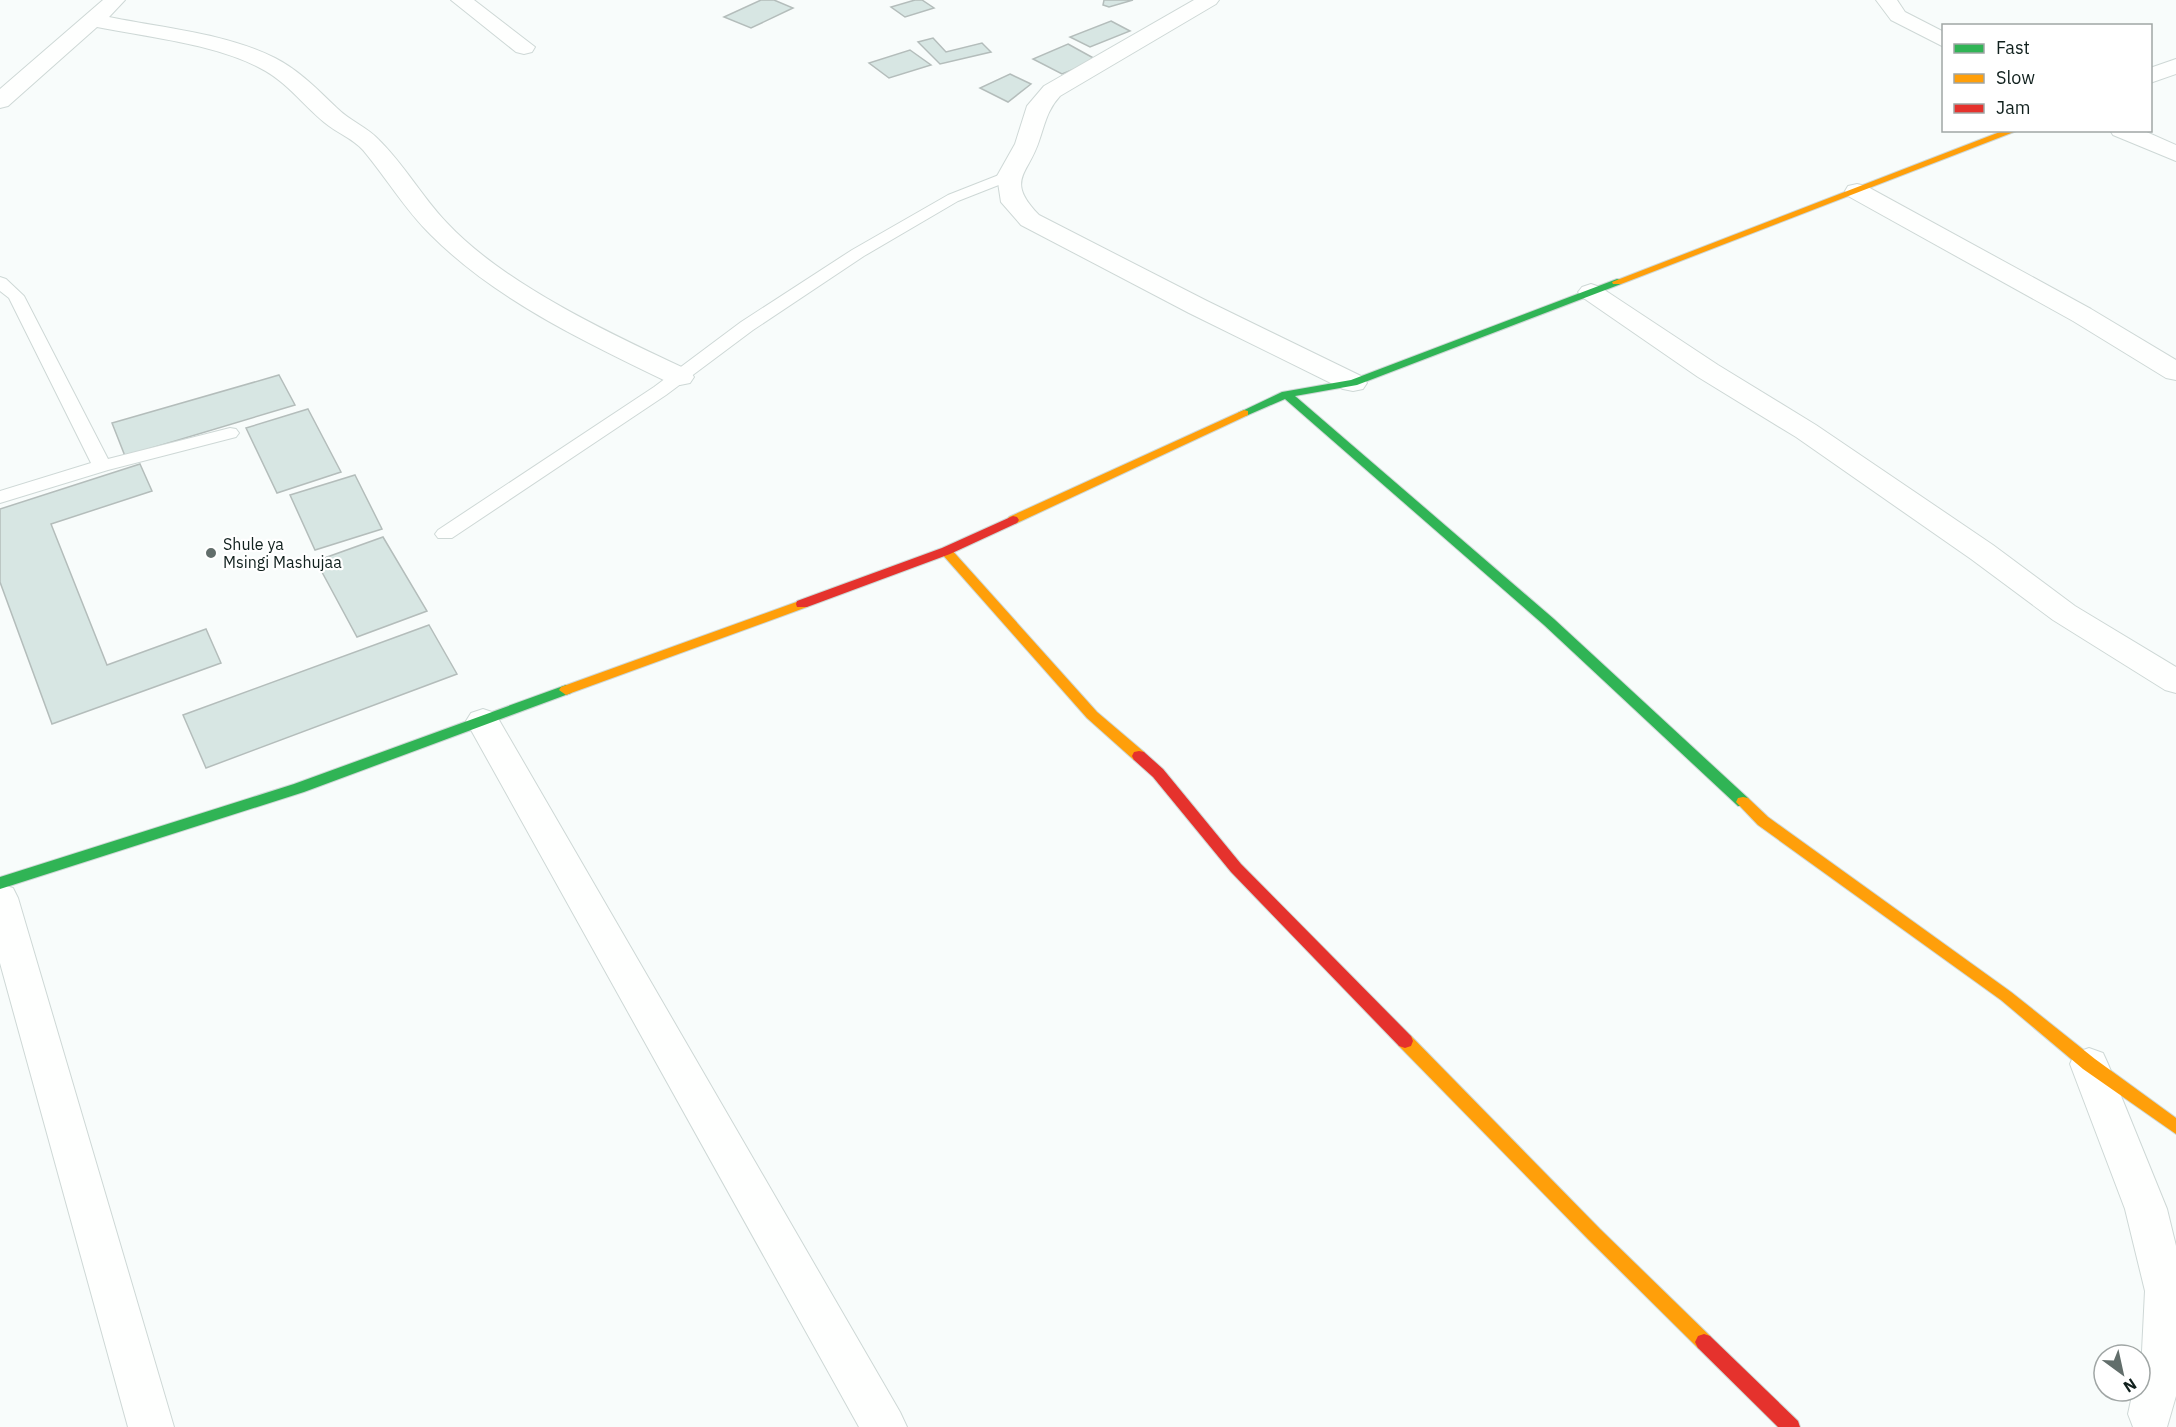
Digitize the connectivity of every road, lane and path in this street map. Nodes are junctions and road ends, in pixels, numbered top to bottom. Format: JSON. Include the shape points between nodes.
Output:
{"nodes":[{"id":1,"x":115,"y":0,"type":"edge"},
{"id":2,"x":461,"y":0,"type":"edge"},
{"id":3,"x":1209,"y":0,"type":"edge"},
{"id":4,"x":1886,"y":0,"type":"edge"},
{"id":5,"x":93,"y":20,"type":"junction"},
{"id":6,"x":1942,"y":40,"type":"edge"},
{"id":7,"x":524,"y":47,"type":"dead end"},
{"id":8,"x":2176,"y":66,"type":"edge"},
{"id":9,"x":2152,"y":76,"type":"edge"},
{"id":10,"x":0,"y":101,"type":"edge"},
{"id":11,"x":2010,"y":132,"type":"edge"},
{"id":12,"x":2126,"y":132,"type":"edge"},
{"id":13,"x":2176,"y":154,"type":"edge"},
{"id":14,"x":1009,"y":176,"type":"junction"},
{"id":15,"x":1857,"y":191,"type":"junction"},
{"id":16,"x":0,"y":282,"type":"edge"},
{"id":17,"x":1592,"y":292,"type":"junction"},
{"id":18,"x":2176,"y":372,"type":"edge"},
{"id":19,"x":680,"y":376,"type":"junction"},
{"id":20,"x":1353,"y":383,"type":"junction"},
{"id":21,"x":1286,"y":394,"type":"junction"},
{"id":22,"x":230,"y":433,"type":"dead end"},
{"id":23,"x":102,"y":466,"type":"junction"},
{"id":24,"x":0,"y":497,"type":"edge"},
{"id":25,"x":445,"y":534,"type":"dead end"},
{"id":26,"x":946,"y":551,"type":"junction"},
{"id":27,"x":2176,"y":682,"type":"edge"},
{"id":28,"x":483,"y":722,"type":"junction"},
{"id":29,"x":0,"y":882,"type":"edge"},
{"id":30,"x":0,"y":898,"type":"edge"},
{"id":31,"x":2089,"y":1064,"type":"junction"},
{"id":32,"x":2176,"y":1127,"type":"edge"},
{"id":33,"x":2176,"y":1380,"type":"edge"},
{"id":34,"x":2143,"y":1421,"type":"edge"},
{"id":35,"x":151,"y":1427,"type":"edge"},
{"id":36,"x":884,"y":1427,"type":"edge"},
{"id":37,"x":1791,"y":1427,"type":"edge"}],
"edges":[{"from":1,"to":5,"type":"street"},
{"from":2,"to":7,"type":"street"},
{"from":3,"to":14,"type":"street","via":[[1052,91],[1038,106],[1027,144]]},
{"from":4,"to":6,"type":"street","via":[[1898,16]]},
{"from":5,"to":10,"type":"street"},
{"from":5,"to":19,"type":"street","via":[[231,48],[268,63],[295,81],[336,120],[369,142],[439,229],[480,264],[525,295],[600,337]]},
{"from":8,"to":9,"type":"street"},
{"from":11,"to":15,"type":"street"},
{"from":12,"to":13,"type":"street"},
{"from":14,"to":19,"type":"lane","via":[[953,198],[858,253],[747,326]]},
{"from":14,"to":20,"type":"street","via":[[1013,202],[1030,220]]},
{"from":15,"to":17,"type":"street"},
{"from":15,"to":18,"type":"street","via":[[2082,315]]},
{"from":16,"to":23,"type":"lane","via":[[16,296]]},
{"from":17,"to":20,"type":"street"},
{"from":17,"to":27,"type":"street","via":[[1708,371],[1806,431],[2064,613]]},
{"from":19,"to":25,"type":"lane"},
{"from":20,"to":21,"type":"street"},
{"from":21,"to":26,"type":"street"},
{"from":21,"to":31,"type":"street","via":[[1549,622],[1763,821],[2006,996]]},
{"from":22,"to":23,"type":"lane"},
{"from":23,"to":24,"type":"lane"},
{"from":26,"to":28,"type":"street"},
{"from":26,"to":37,"type":"street","via":[[1092,715],[1158,773],[1236,868],[1594,1234]]},
{"from":28,"to":29,"type":"street","via":[[299,788]]},
{"from":28,"to":36,"type":"street"},
{"from":30,"to":35,"type":"street"},
{"from":31,"to":32,"type":"street"},
{"from":31,"to":34,"type":"street","via":[[2146,1209],[2166,1291],[2163,1352]]},
{"from":33,"to":34,"type":"street"}]}
